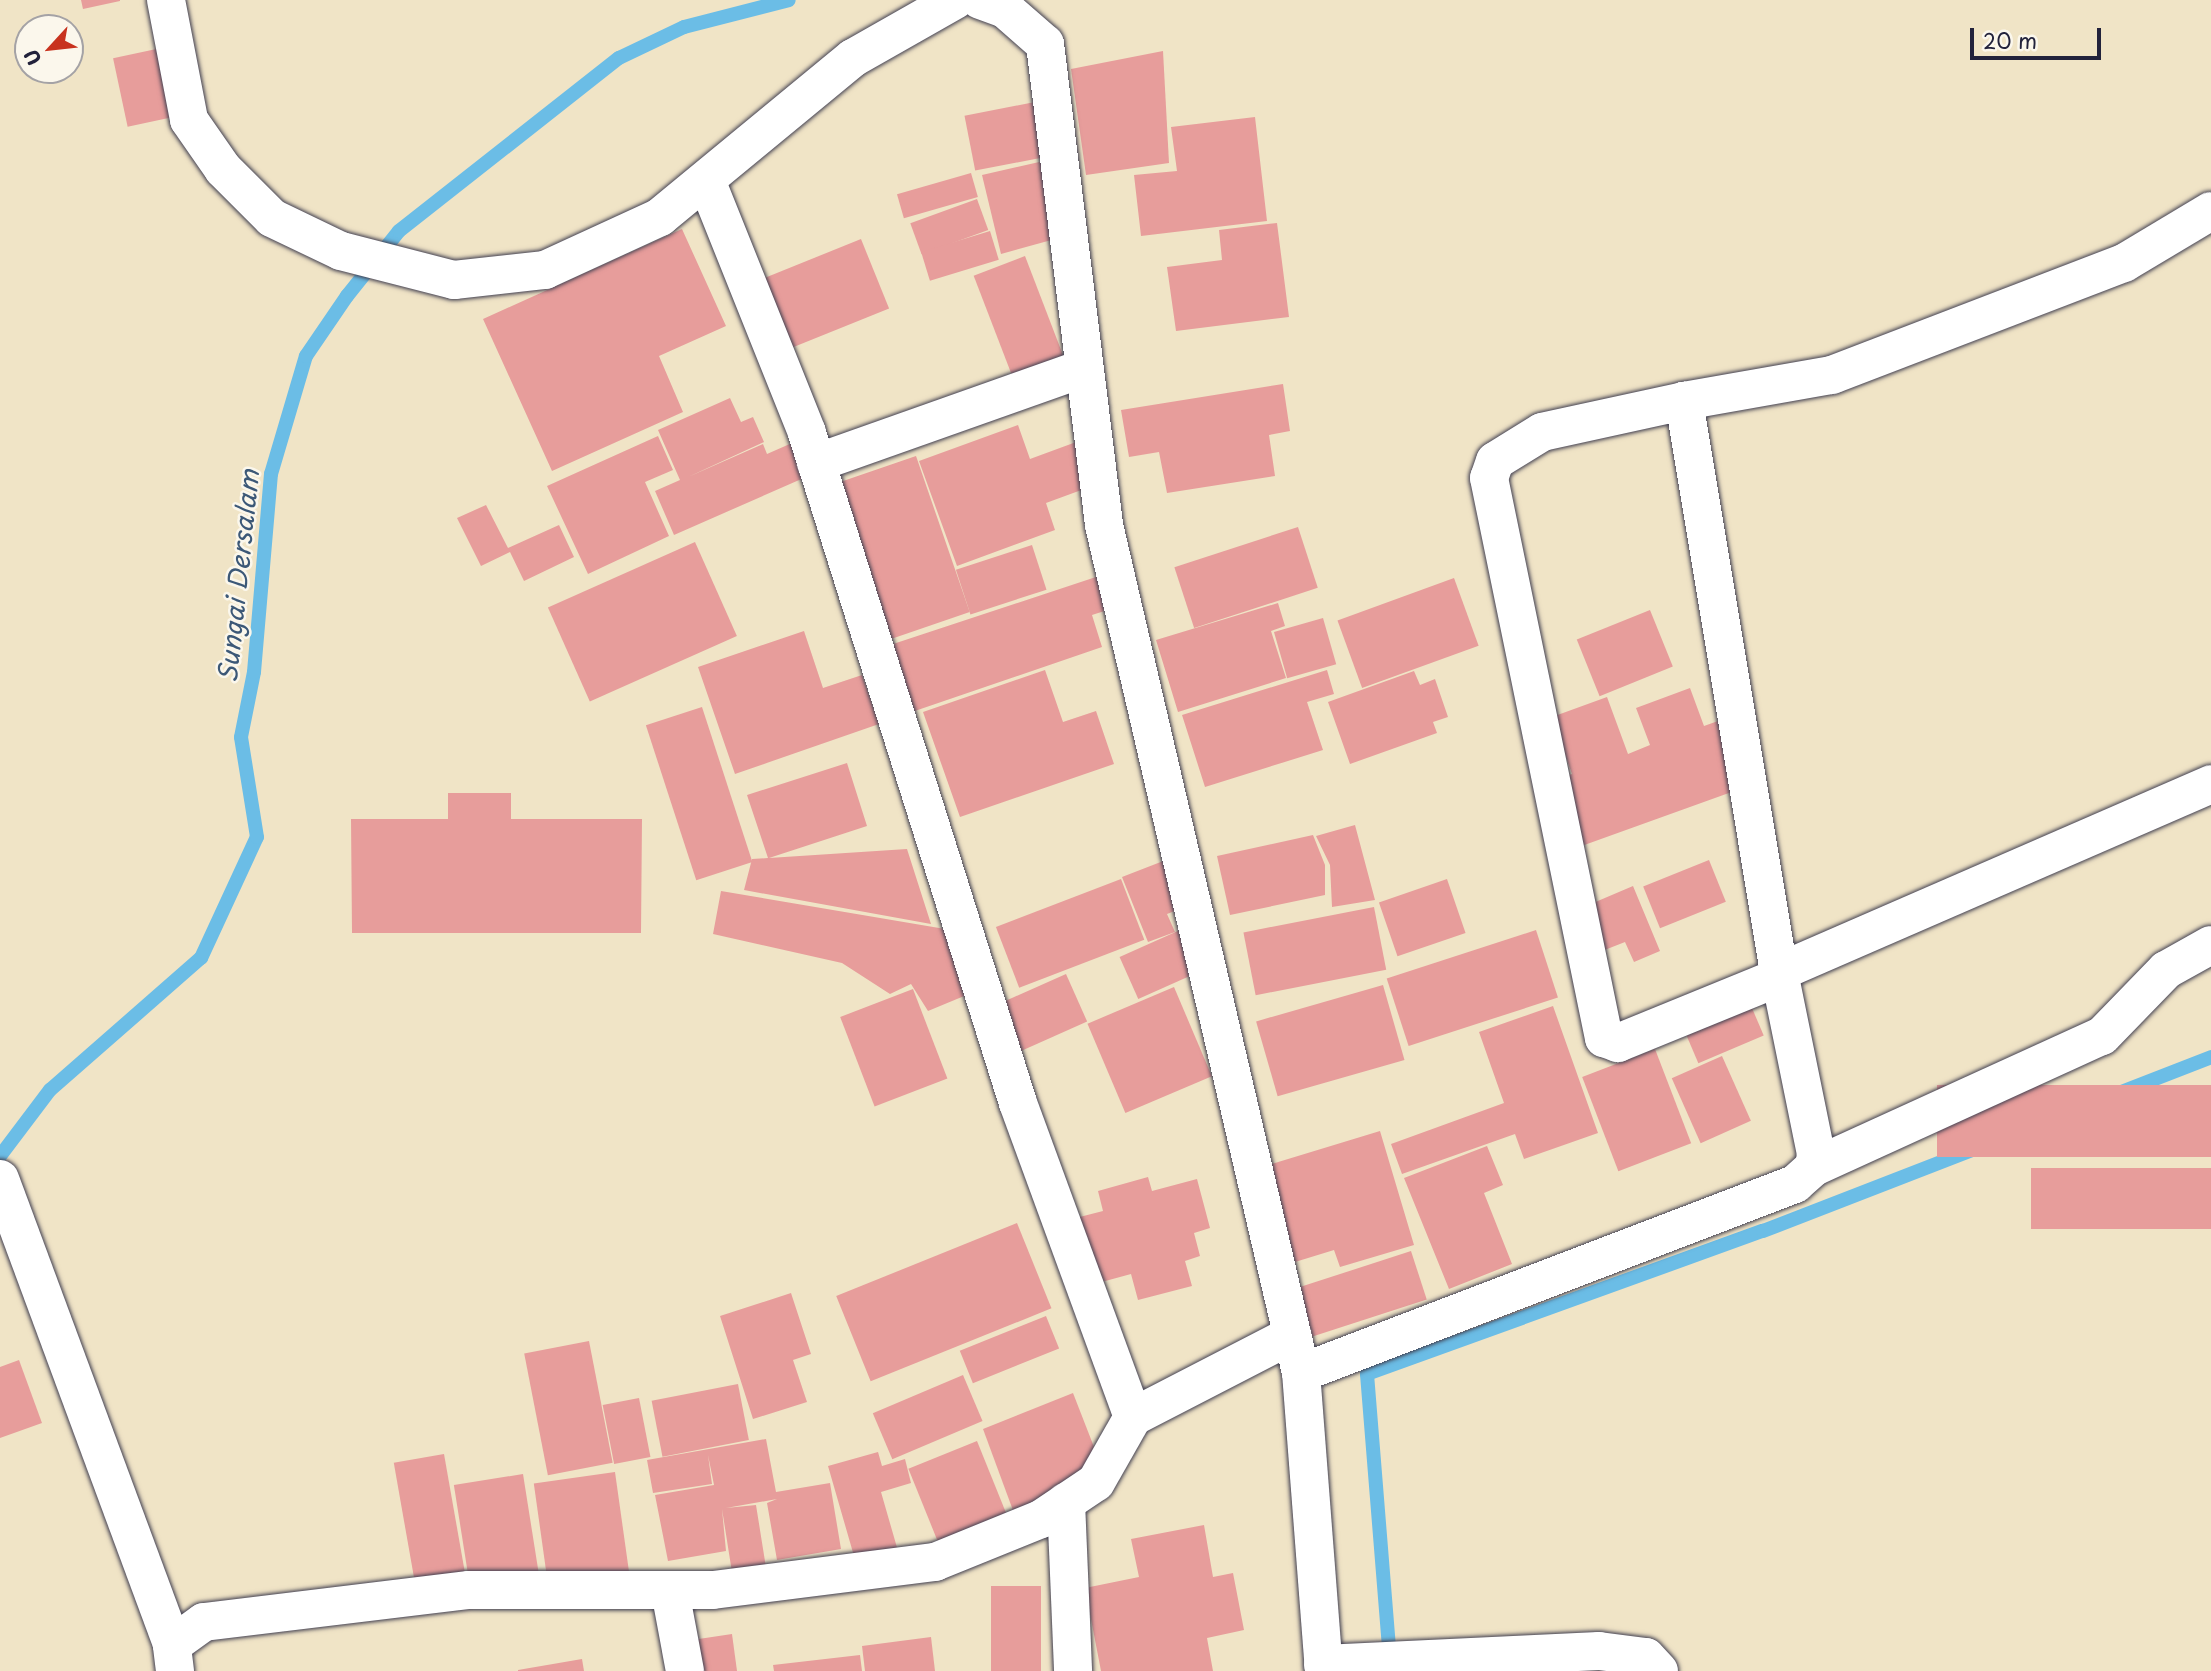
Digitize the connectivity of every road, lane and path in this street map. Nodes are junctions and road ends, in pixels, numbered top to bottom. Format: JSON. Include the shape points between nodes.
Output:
{"nodes":[{"id":1,"x":166,"y":0,"type":"edge"},
{"id":2,"x":956,"y":0,"type":"edge"},
{"id":3,"x":979,"y":0,"type":"edge"},
{"id":4,"x":706,"y":180,"type":"junction"},
{"id":5,"x":2211,"y":211,"type":"edge"},
{"id":6,"x":1084,"y":369,"type":"junction"},
{"id":7,"x":1684,"y":401,"type":"junction"},
{"id":8,"x":816,"y":463,"type":"junction"},
{"id":9,"x":2211,"y":784,"type":"edge"},
{"id":10,"x":2211,"y":944,"type":"edge"},
{"id":11,"x":1779,"y":975,"type":"junction"},
{"id":12,"x":1814,"y":1167,"type":"junction"},
{"id":13,"x":0,"y":1179,"type":"edge"},
{"id":14,"x":1292,"y":1335,"type":"junction"},
{"id":15,"x":1301,"y":1373,"type":"junction"},
{"id":16,"x":1133,"y":1417,"type":"junction"},
{"id":17,"x":1066,"y":1502,"type":"junction"},
{"id":18,"x":670,"y":1591,"type":"junction"},
{"id":19,"x":174,"y":1658,"type":"edge"},
{"id":20,"x":1336,"y":1666,"type":"edge"},
{"id":21,"x":685,"y":1671,"type":"edge"},
{"id":22,"x":1073,"y":1671,"type":"edge"},
{"id":23,"x":1658,"y":1671,"type":"edge"}],
"edges":[{"from":1,"to":4,"type":"street","via":[[189,120],[223,169],[272,218],[341,251],[454,280],[545,270],[660,216]]},
{"from":2,"to":4,"type":"street","via":[[853,58]]},
{"from":3,"to":6,"type":"street","via":[[1005,9],[1045,44]]},
{"from":4,"to":8,"type":"street"},
{"from":5,"to":7,"type":"street","via":[[2124,262],[1832,375]]},
{"from":6,"to":8,"type":"street"},
{"from":6,"to":14,"type":"street","via":[[1104,525]]},
{"from":7,"to":11,"type":"street"},
{"from":7,"to":11,"type":"street","via":[[1542,432],[1495,461],[1489,478],[1604,1038],[1618,1043]]},
{"from":8,"to":16,"type":"street","via":[[1018,1102]]},
{"from":9,"to":11,"type":"street"},
{"from":10,"to":12,"type":"street","via":[[2166,970],[2102,1036]]},
{"from":11,"to":12,"type":"street"},
{"from":12,"to":15,"type":"street","via":[[1795,1184]]},
{"from":13,"to":19,"type":"street"},
{"from":14,"to":15,"type":"street"},
{"from":14,"to":16,"type":"street"},
{"from":15,"to":20,"type":"street"},
{"from":16,"to":17,"type":"street","via":[[1096,1482]]},
{"from":17,"to":18,"type":"street","via":[[1041,1519],[935,1562]]},
{"from":17,"to":22,"type":"street"},
{"from":18,"to":19,"type":"street","via":[[470,1590],[204,1622]]},
{"from":18,"to":21,"type":"street"},
{"from":20,"to":23,"type":"street","via":[[1599,1651],[1646,1657]]}]}
